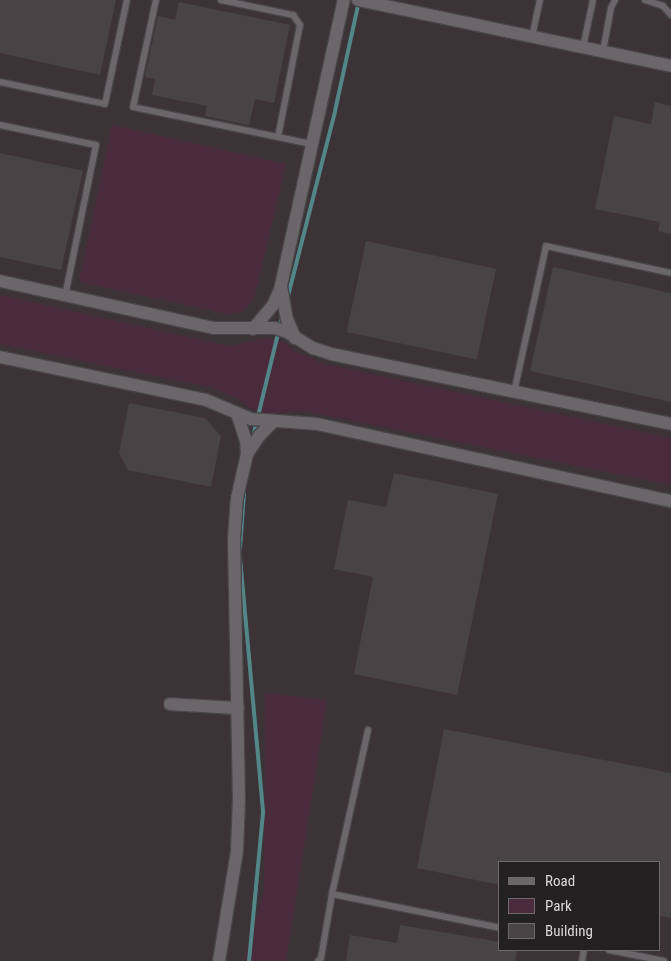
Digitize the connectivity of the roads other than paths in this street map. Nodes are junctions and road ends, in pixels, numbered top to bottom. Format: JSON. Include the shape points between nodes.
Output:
{"nodes":[{"id":1,"x":127,"y":0,"type":"edge"},
{"id":2,"x":156,"y":0,"type":"edge"},
{"id":3,"x":221,"y":0,"type":"edge"},
{"id":4,"x":344,"y":0,"type":"edge"},
{"id":5,"x":358,"y":0,"type":"edge"},
{"id":6,"x":540,"y":0,"type":"edge"},
{"id":7,"x":593,"y":0,"type":"edge"},
{"id":8,"x":615,"y":0,"type":"edge"},
{"id":9,"x":645,"y":0,"type":"edge"},
{"id":10,"x":671,"y":16,"type":"edge"},
{"id":11,"x":532,"y":37,"type":"junction"},
{"id":12,"x":583,"y":47,"type":"junction"},
{"id":13,"x":603,"y":51,"type":"junction"},
{"id":14,"x":671,"y":66,"type":"edge"},
{"id":15,"x":0,"y":82,"type":"edge"},
{"id":16,"x":0,"y":125,"type":"edge"},
{"id":17,"x":278,"y":137,"type":"junction"},
{"id":18,"x":312,"y":144,"type":"junction"},
{"id":19,"x":671,"y":273,"type":"edge"},
{"id":20,"x":0,"y":281,"type":"edge"},
{"id":21,"x":281,"y":286,"type":"junction"},
{"id":22,"x":65,"y":296,"type":"junction"},
{"id":23,"x":252,"y":329,"type":"junction"},
{"id":24,"x":295,"y":338,"type":"junction"},
{"id":25,"x":0,"y":357,"type":"edge"},
{"id":26,"x":514,"y":392,"type":"junction"},
{"id":27,"x":238,"y":413,"type":"junction"},
{"id":28,"x":274,"y":421,"type":"junction"},
{"id":29,"x":671,"y":424,"type":"edge"},
{"id":30,"x":247,"y":454,"type":"junction"},
{"id":31,"x":671,"y":501,"type":"edge"},
{"id":32,"x":170,"y":704,"type":"dead end"},
{"id":33,"x":238,"y":708,"type":"junction"},
{"id":34,"x":368,"y":730,"type":"dead end"},
{"id":35,"x":332,"y":894,"type":"junction"},
{"id":36,"x":498,"y":928,"type":"edge"},
{"id":37,"x":613,"y":951,"type":"edge"},
{"id":38,"x":219,"y":961,"type":"edge"},
{"id":39,"x":318,"y":961,"type":"edge"},
{"id":40,"x":664,"y":961,"type":"edge"}],
"edges":[{"from":1,"to":15,"type":"lane","via":[[105,104]]},
{"from":2,"to":17,"type":"lane","via":[[133,107]]},
{"from":3,"to":17,"type":"lane","via":[[293,15],[300,25]]},
{"from":4,"to":18,"type":"street"},
{"from":5,"to":11,"type":"street"},
{"from":6,"to":11,"type":"lane"},
{"from":7,"to":12,"type":"lane"},
{"from":8,"to":13,"type":"lane"},
{"from":9,"to":10,"type":"lane","via":[[663,6]]},
{"from":11,"to":12,"type":"street"},
{"from":12,"to":13,"type":"street"},
{"from":13,"to":14,"type":"street"},
{"from":16,"to":22,"type":"lane","via":[[96,145]]},
{"from":17,"to":18,"type":"lane"},
{"from":18,"to":21,"type":"street"},
{"from":19,"to":26,"type":"lane","via":[[546,246]]},
{"from":20,"to":22,"type":"street"},
{"from":21,"to":23,"type":"street","via":[[273,305]]},
{"from":21,"to":24,"type":"street","via":[[287,319]]},
{"from":22,"to":23,"type":"street","via":[[213,328]]},
{"from":23,"to":24,"type":"street","via":[[275,328]]},
{"from":24,"to":26,"type":"street","via":[[331,354]]},
{"from":25,"to":27,"type":"street","via":[[206,400]]},
{"from":26,"to":29,"type":"street"},
{"from":27,"to":28,"type":"street","via":[[251,419]]},
{"from":27,"to":30,"type":"street"},
{"from":28,"to":30,"type":"street"},
{"from":28,"to":31,"type":"street","via":[[317,424]]},
{"from":30,"to":33,"type":"street","via":[[237,498],[234,538]]},
{"from":32,"to":33,"type":"street"},
{"from":33,"to":38,"type":"street","via":[[237,851]]},
{"from":34,"to":35,"type":"lane"},
{"from":35,"to":36,"type":"lane"},
{"from":35,"to":39,"type":"lane"},
{"from":37,"to":40,"type":"lane"}]}
